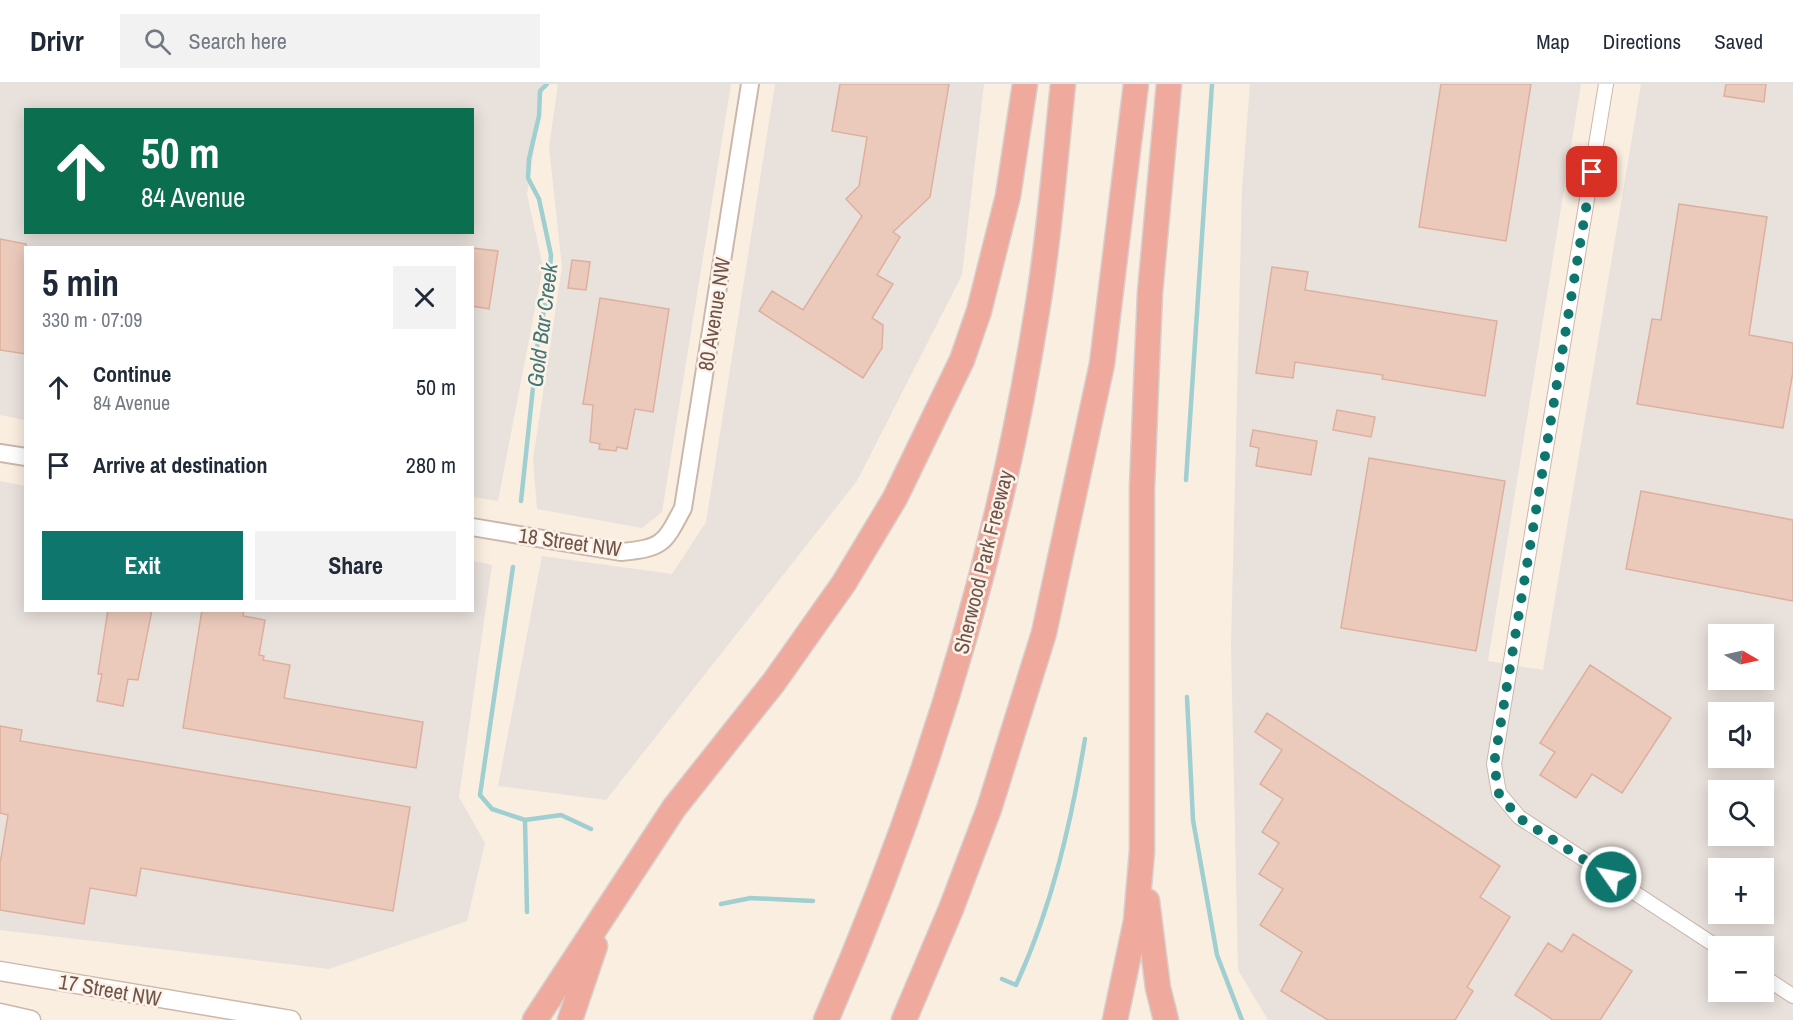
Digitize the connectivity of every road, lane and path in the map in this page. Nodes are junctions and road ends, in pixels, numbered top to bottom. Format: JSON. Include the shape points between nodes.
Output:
{"nodes":[{"id":1,"x":750,"y":84,"type":"edge"},
{"id":2,"x":1025,"y":84,"type":"edge"},
{"id":3,"x":1063,"y":84,"type":"edge"},
{"id":4,"x":1136,"y":84,"type":"edge"},
{"id":5,"x":1169,"y":84,"type":"edge"},
{"id":6,"x":1606,"y":84,"type":"edge"},
{"id":7,"x":0,"y":453,"type":"edge"},
{"id":8,"x":24,"y":457,"type":"edge"},
{"id":9,"x":474,"y":527,"type":"edge"},
{"id":10,"x":666,"y":540,"type":"joint"},
{"id":11,"x":1142,"y":851,"type":"junction"},
{"id":12,"x":615,"y":900,"type":"junction"},
{"id":13,"x":1708,"y":941,"type":"edge"},
{"id":14,"x":0,"y":971,"type":"edge"},
{"id":15,"x":1774,"y":984,"type":"edge"},
{"id":16,"x":1793,"y":996,"type":"edge"},
{"id":17,"x":0,"y":1013,"type":"edge"},
{"id":18,"x":31,"y":1020,"type":"edge"},
{"id":19,"x":291,"y":1020,"type":"edge"},
{"id":20,"x":535,"y":1020,"type":"edge"},
{"id":21,"x":570,"y":1020,"type":"edge"},
{"id":22,"x":826,"y":1020,"type":"edge"},
{"id":23,"x":904,"y":1020,"type":"edge"},
{"id":24,"x":1115,"y":1020,"type":"edge"},
{"id":25,"x":1166,"y":1020,"type":"edge"}],
"edges":[{"from":1,"to":10,"type":"street","name":"80 Avenue NW","via":[[683,508]]},
{"from":2,"to":12,"type":"highway","via":[[1008,196],[979,311],[962,360],[895,498],[844,584],[774,682],[674,808]]},
{"from":3,"to":22,"type":"highway","name":"Sherwood Park Freeway","via":[[1036,316],[993,536],[935,738],[896,849]]},
{"from":4,"to":23,"type":"highway","via":[[1102,364],[1044,633],[988,809]]},
{"from":5,"to":11,"type":"highway","via":[[1150,293],[1142,488]]},
{"from":6,"to":13,"type":"street","via":[[1494,764],[1499,794],[1519,818]]},
{"from":7,"to":8,"type":"street"},
{"from":9,"to":10,"type":"street","name":"18 Street NW","via":[[621,552],[643,550]]},
{"from":11,"to":24,"type":"highway","via":[[1136,921]]},
{"from":11,"to":25,"type":"highway","via":[[1152,947]]},
{"from":12,"to":20,"type":"highway"},
{"from":12,"to":21,"type":"highway","via":[[588,962]]},
{"from":14,"to":19,"type":"main road","name":"17 Street NW"},
{"from":15,"to":16,"type":"street"},
{"from":17,"to":18,"type":"main road"}]}
